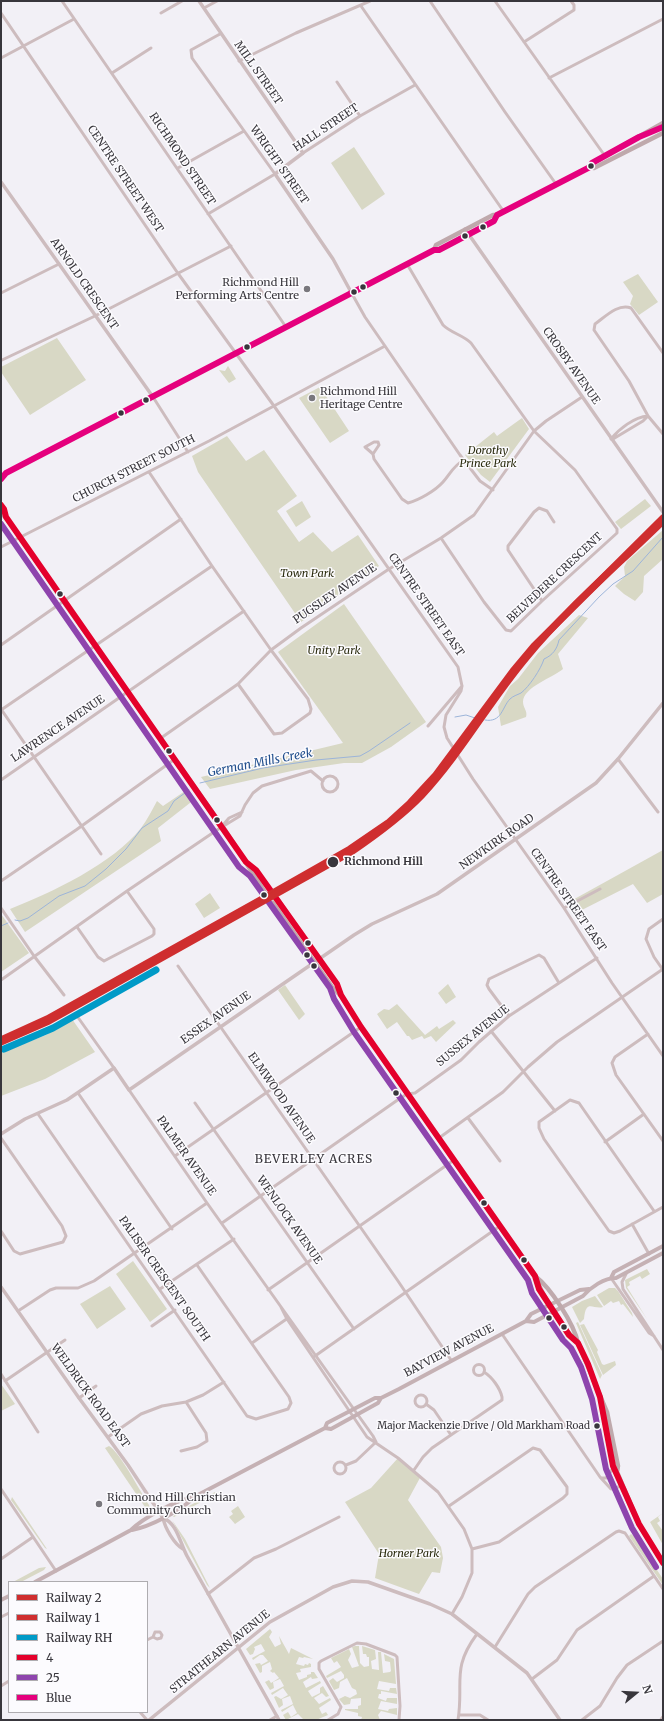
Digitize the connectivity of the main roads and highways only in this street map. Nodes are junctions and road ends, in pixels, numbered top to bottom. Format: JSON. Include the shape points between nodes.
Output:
{"nodes":[{"id":1,"x":663,"y":123,"type":"edge"},
{"id":2,"x":663,"y":133,"type":"edge"},
{"id":3,"x":590,"y":167,"type":"junction"},
{"id":4,"x":498,"y":215,"type":"junction"},
{"id":5,"x":434,"y":250,"type":"junction"},
{"id":6,"x":4,"y":473,"type":"edge"},
{"id":7,"x":1,"y":479,"type":"edge"},
{"id":8,"x":1,"y":505,"type":"edge"},
{"id":9,"x":1,"y":514,"type":"edge"},
{"id":10,"x":6,"y":517,"type":"junction"},
{"id":11,"x":269,"y":893,"type":"tunnel mouth"},
{"id":12,"x":275,"y":902,"type":"tunnel mouth"},
{"id":13,"x":663,"y":1246,"type":"edge"},
{"id":14,"x":663,"y":1253,"type":"edge"},
{"id":15,"x":535,"y":1276,"type":"junction"},
{"id":16,"x":611,"y":1278,"type":"junction"},
{"id":17,"x":589,"y":1289,"type":"junction"},
{"id":18,"x":556,"y":1302,"type":"junction"},
{"id":19,"x":551,"y":1305,"type":"junction"},
{"id":20,"x":560,"y":1308,"type":"junction"},
{"id":21,"x":554,"y":1311,"type":"junction"},
{"id":22,"x":526,"y":1321,"type":"junction"},
{"id":23,"x":578,"y":1343,"type":"junction"},
{"id":24,"x":381,"y":1398,"type":"junction"},
{"id":25,"x":325,"y":1428,"type":"junction"},
{"id":26,"x":194,"y":1497,"type":"junction"},
{"id":27,"x":131,"y":1530,"type":"junction"},
{"id":28,"x":663,"y":1562,"type":"edge"},
{"id":29,"x":37,"y":1581,"type":"edge"}],
"edges":[{"from":1,"to":3,"type":"main road","via":[[592,163]]},
{"from":2,"to":3,"type":"main road","via":[[594,168]]},
{"from":3,"to":4,"type":"main road"},
{"from":4,"to":5,"type":"main road","via":[[496,220],[439,250]]},
{"from":4,"to":5,"type":"main road","via":[[493,215],[436,244]]},
{"from":5,"to":6,"type":"main road"},
{"from":6,"to":7,"type":"main road"},
{"from":8,"to":10,"type":"main road"},
{"from":9,"to":10,"type":"main road"},
{"from":10,"to":11,"type":"main road","via":[[222,826],[252,874]]},
{"from":12,"to":15,"type":"main road","via":[[316,960],[337,984],[361,1027]]},
{"from":13,"to":16,"type":"main road","name":"BAYVIEW AVENUE","via":[[614,1272]]},
{"from":14,"to":16,"type":"main road","name":"BAYVIEW AVENUE","via":[[616,1278]]},
{"from":15,"to":18,"type":"main road","via":[[544,1283]]},
{"from":15,"to":19,"type":"main road","via":[[539,1289]]},
{"from":16,"to":17,"type":"main road","name":"BAYVIEW AVENUE"},
{"from":17,"to":18,"type":"main road","name":"BAYVIEW AVENUE","via":[[580,1290]]},
{"from":17,"to":20,"type":"main road","name":"BAYVIEW AVENUE","via":[[583,1296]]},
{"from":18,"to":19,"type":"main road","name":"BAYVIEW AVENUE"},
{"from":18,"to":20,"type":"main road"},
{"from":19,"to":21,"type":"main road"},
{"from":19,"to":22,"type":"main road","name":"BAYVIEW AVENUE","via":[[531,1314]]},
{"from":20,"to":21,"type":"main road","name":"BAYVIEW AVENUE"},
{"from":20,"to":23,"type":"main road","via":[[576,1332]]},
{"from":21,"to":22,"type":"main road","name":"BAYVIEW AVENUE","via":[[534,1322]]},
{"from":21,"to":23,"type":"main road","via":[[569,1335]]},
{"from":22,"to":24,"type":"main road","name":"BAYVIEW AVENUE"},
{"from":23,"to":28,"type":"main road","via":[[607,1412],[618,1466],[616,1469],[622,1486],[639,1524]]},
{"from":24,"to":25,"type":"main road","name":"BAYVIEW AVENUE","via":[[378,1403],[358,1414]]},
{"from":24,"to":25,"type":"main road","name":"BAYVIEW AVENUE","via":[[375,1398],[327,1423]]},
{"from":25,"to":26,"type":"main road","name":"BAYVIEW AVENUE"},
{"from":26,"to":27,"type":"main road","name":"BAYVIEW AVENUE","via":[[185,1498],[139,1522]]},
{"from":26,"to":27,"type":"main road","name":"BAYVIEW AVENUE","via":[[188,1504],[163,1518]]},
{"from":27,"to":29,"type":"main road","name":"BAYVIEW AVENUE"}]}
